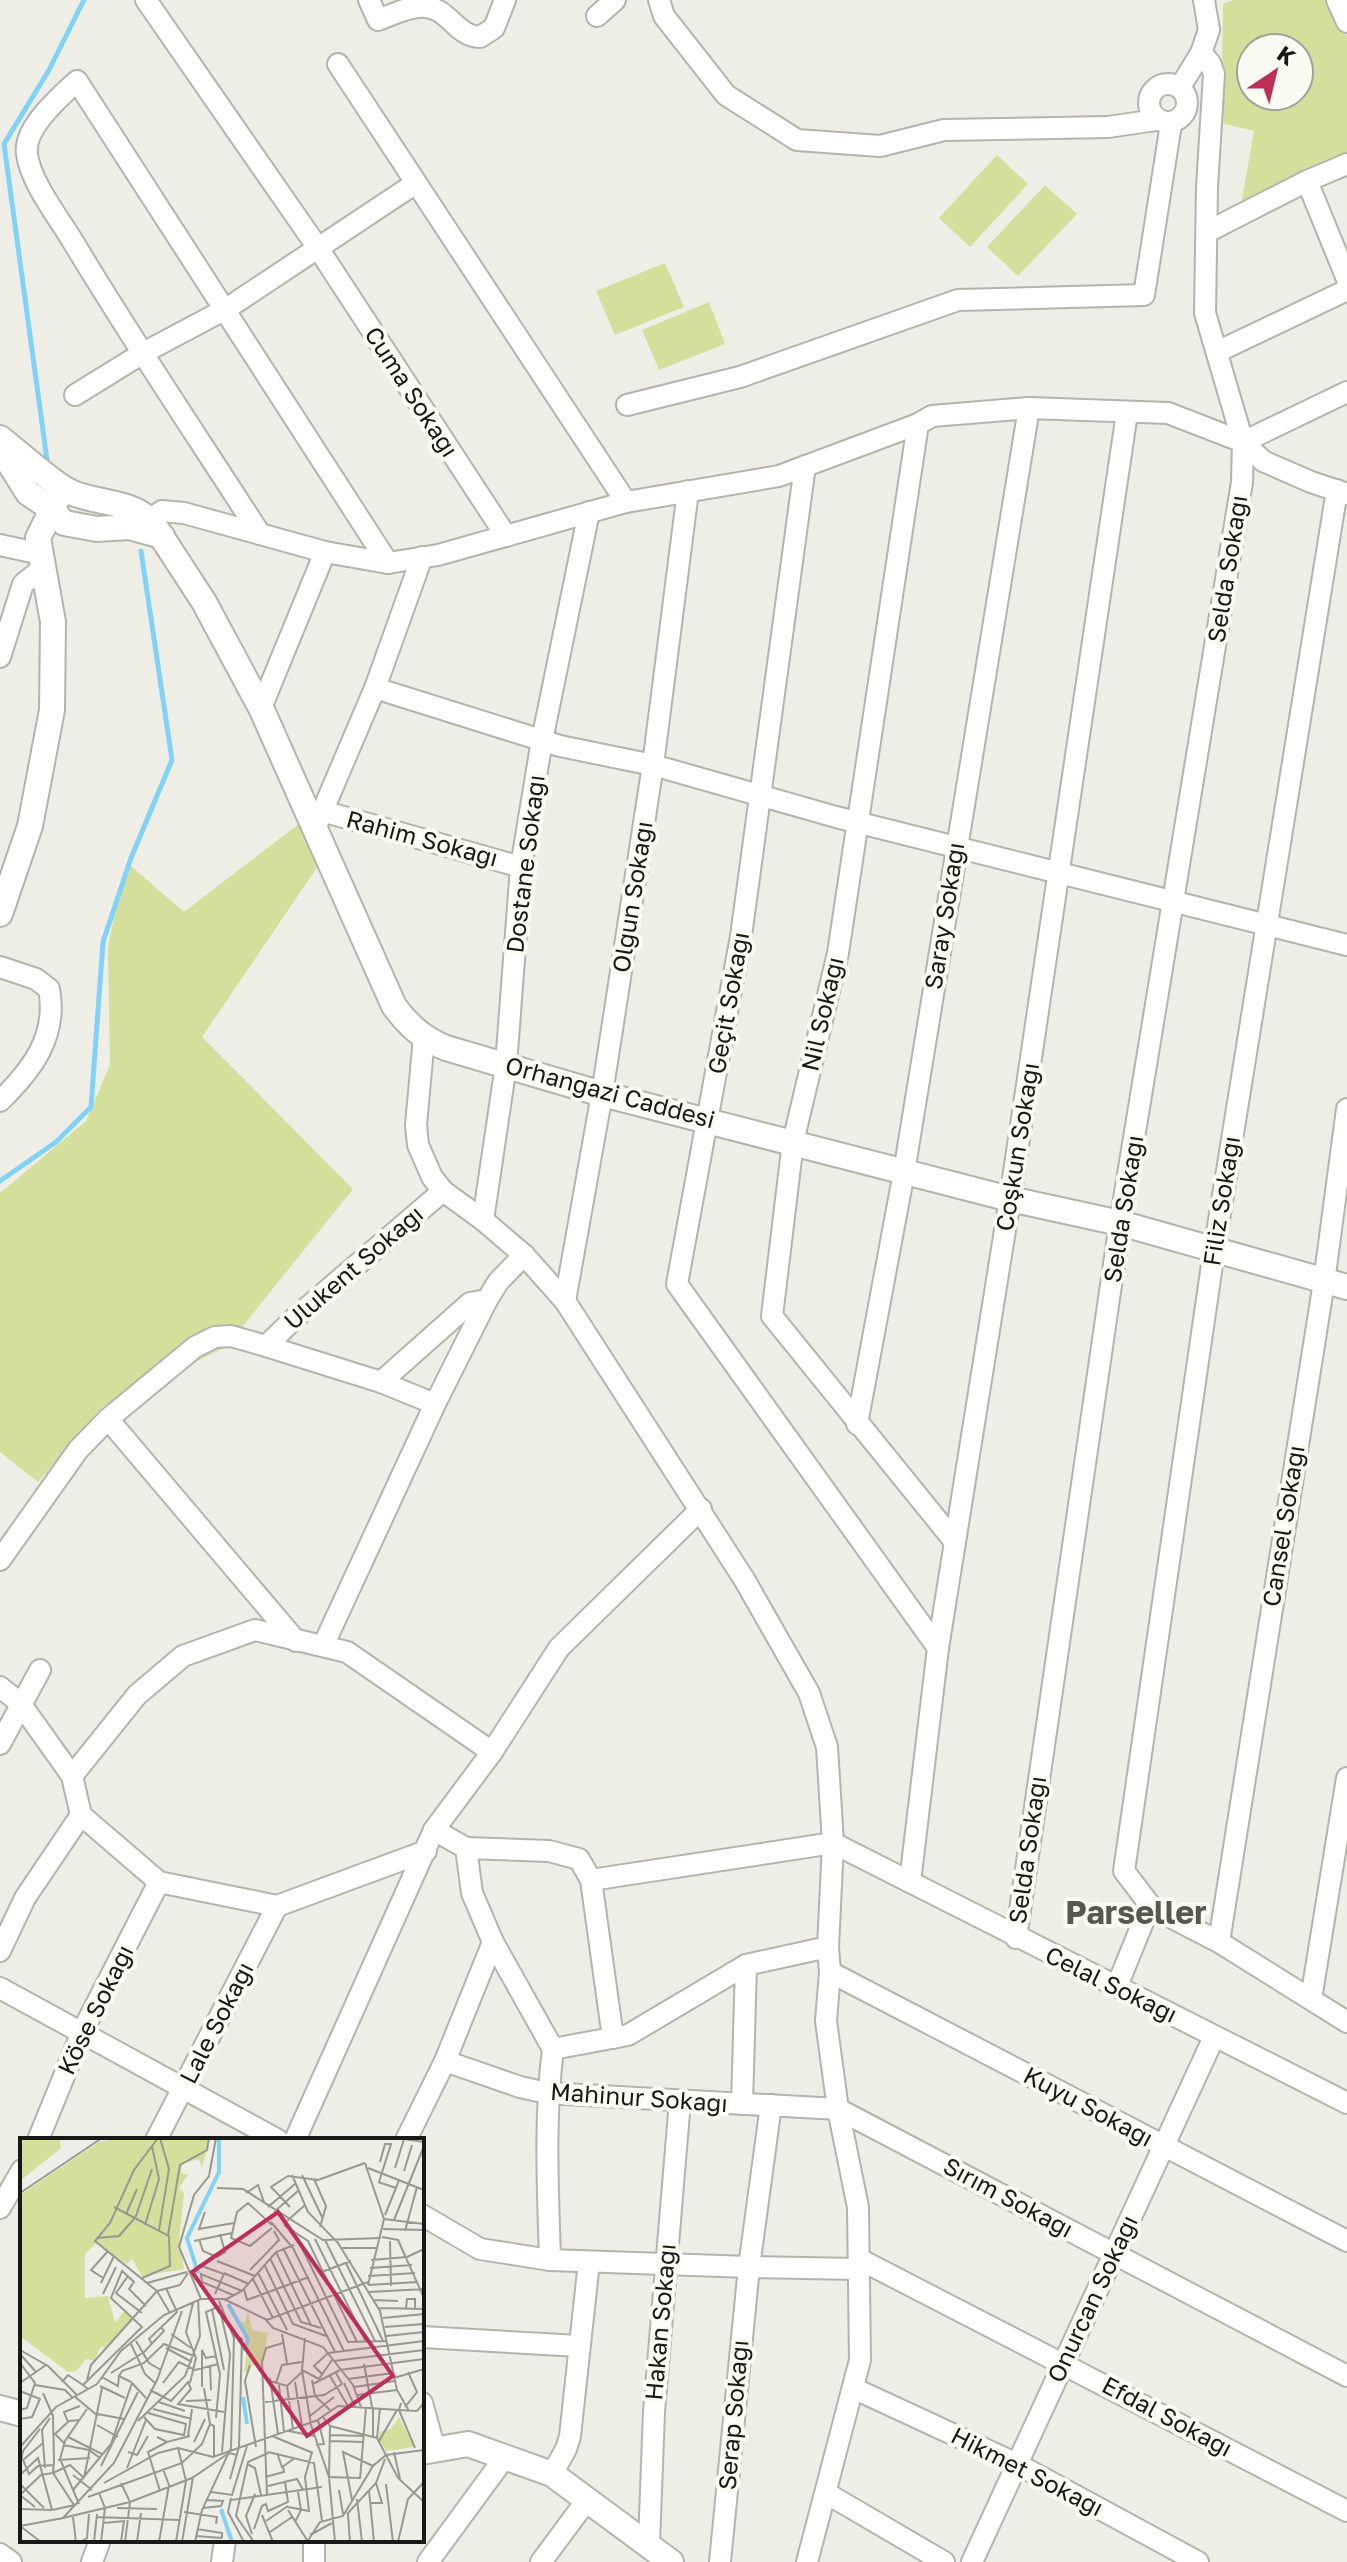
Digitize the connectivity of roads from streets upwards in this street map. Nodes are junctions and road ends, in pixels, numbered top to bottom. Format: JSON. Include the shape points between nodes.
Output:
{"nodes":[{"id":1,"x":146,"y":0,"type":"edge"},
{"id":2,"x":369,"y":0,"type":"edge"},
{"id":3,"x":505,"y":0,"type":"edge"},
{"id":4,"x":615,"y":0,"type":"edge"},
{"id":5,"x":659,"y":0,"type":"edge"},
{"id":6,"x":1204,"y":0,"type":"edge"},
{"id":7,"x":1337,"y":0,"type":"edge"},
{"id":8,"x":597,"y":16,"type":"dead end"},
{"id":9,"x":1347,"y":22,"type":"edge"},
{"id":10,"x":1201,"y":53,"type":"junction"},
{"id":11,"x":338,"y":64,"type":"dead end"},
{"id":12,"x":1180,"y":87,"type":"junction"},
{"id":13,"x":1164,"y":122,"type":"junction"},
{"id":14,"x":1347,"y":164,"type":"edge"},
{"id":15,"x":1307,"y":181,"type":"junction"},
{"id":16,"x":416,"y":183,"type":"junction"},
{"id":17,"x":1207,"y":232,"type":"junction"},
{"id":18,"x":318,"y":248,"type":"junction"},
{"id":19,"x":1347,"y":279,"type":"edge"},
{"id":20,"x":1347,"y":290,"type":"edge"},
{"id":21,"x":226,"y":309,"type":"junction"},
{"id":22,"x":1217,"y":352,"type":"junction"},
{"id":23,"x":143,"y":353,"type":"junction"},
{"id":24,"x":1347,"y":392,"type":"edge"},
{"id":25,"x":75,"y":395,"type":"dead end"},
{"id":26,"x":627,"y":405,"type":"dead end"},
{"id":27,"x":1029,"y":408,"type":"junction"},
{"id":28,"x":1127,"y":413,"type":"junction"},
{"id":29,"x":918,"y":424,"type":"junction"},
{"id":30,"x":0,"y":438,"type":"edge"},
{"id":31,"x":1243,"y":442,"type":"junction"},
{"id":32,"x":0,"y":448,"type":"edge"},
{"id":33,"x":805,"y":466,"type":"junction"},
{"id":34,"x":688,"y":491,"type":"junction"},
{"id":35,"x":1342,"y":492,"type":"edge"},
{"id":36,"x":99,"y":499,"type":"junction"},
{"id":37,"x":626,"y":502,"type":"junction"},
{"id":38,"x":64,"y":509,"type":"junction"},
{"id":39,"x":589,"y":512,"type":"junction"},
{"id":40,"x":104,"y":528,"type":"junction"},
{"id":41,"x":149,"y":528,"type":"junction"},
{"id":42,"x":260,"y":534,"type":"junction"},
{"id":43,"x":506,"y":536,"type":"junction"},
{"id":44,"x":0,"y":545,"type":"edge"},
{"id":45,"x":325,"y":552,"type":"junction"},
{"id":46,"x":422,"y":557,"type":"junction"},
{"id":47,"x":42,"y":560,"type":"junction"},
{"id":48,"x":388,"y":563,"type":"junction"},
{"id":49,"x":0,"y":657,"type":"edge"},
{"id":50,"x":375,"y":688,"type":"junction"},
{"id":51,"x":261,"y":708,"type":"junction"},
{"id":52,"x":542,"y":740,"type":"junction"},
{"id":53,"x":653,"y":765,"type":"junction"},
{"id":54,"x":759,"y":796,"type":"junction"},
{"id":55,"x":318,"y":820,"type":"junction"},
{"id":56,"x":860,"y":822,"type":"junction"},
{"id":57,"x":956,"y":847,"type":"junction"},
{"id":58,"x":521,"y":867,"type":"junction"},
{"id":59,"x":1058,"y":874,"type":"junction"},
{"id":60,"x":1175,"y":902,"type":"junction"},
{"id":61,"x":0,"y":914,"type":"edge"},
{"id":62,"x":1267,"y":925,"type":"junction"},
{"id":63,"x":1347,"y":945,"type":"edge"},
{"id":64,"x":0,"y":967,"type":"edge"},
{"id":65,"x":424,"y":1037,"type":"junction"},
{"id":66,"x":506,"y":1065,"type":"junction"},
{"id":67,"x":602,"y":1094,"type":"junction"},
{"id":68,"x":0,"y":1101,"type":"edge"},
{"id":69,"x":1347,"y":1109,"type":"edge"},
{"id":70,"x":708,"y":1121,"type":"junction"},
{"id":71,"x":793,"y":1142,"type":"junction"},
{"id":72,"x":904,"y":1172,"type":"junction"},
{"id":73,"x":443,"y":1191,"type":"junction"},
{"id":74,"x":1010,"y":1199,"type":"junction"},
{"id":75,"x":483,"y":1220,"type":"junction"},
{"id":76,"x":1120,"y":1223,"type":"junction"},
{"id":77,"x":1214,"y":1251,"type":"junction"},
{"id":78,"x":524,"y":1255,"type":"junction"},
{"id":79,"x":1336,"y":1285,"type":"edge"},
{"id":80,"x":487,"y":1300,"type":"junction"},
{"id":81,"x":565,"y":1301,"type":"junction"},
{"id":82,"x":266,"y":1346,"type":"junction"},
{"id":83,"x":381,"y":1382,"type":"junction"},
{"id":84,"x":435,"y":1404,"type":"junction"},
{"id":85,"x":108,"y":1419,"type":"junction"},
{"id":86,"x":857,"y":1424,"type":"junction"},
{"id":87,"x":701,"y":1509,"type":"junction"},
{"id":88,"x":955,"y":1542,"type":"junction"},
{"id":89,"x":0,"y":1560,"type":"edge"},
{"id":90,"x":296,"y":1641,"type":"junction"},
{"id":91,"x":323,"y":1646,"type":"junction"},
{"id":92,"x":938,"y":1648,"type":"junction"},
{"id":93,"x":40,"y":1670,"type":"dead end"},
{"id":94,"x":0,"y":1687,"type":"edge"},
{"id":95,"x":20,"y":1703,"type":"junction"},
{"id":96,"x":0,"y":1744,"type":"edge"},
{"id":97,"x":492,"y":1752,"type":"junction"},
{"id":98,"x":72,"y":1776,"type":"junction"},
{"id":99,"x":1347,"y":1778,"type":"edge"},
{"id":100,"x":81,"y":1815,"type":"junction"},
{"id":101,"x":434,"y":1830,"type":"junction"},
{"id":102,"x":833,"y":1843,"type":"junction"},
{"id":103,"x":466,"y":1848,"type":"junction"},
{"id":104,"x":426,"y":1851,"type":"junction"},
{"id":105,"x":591,"y":1880,"type":"junction"},
{"id":106,"x":159,"y":1882,"type":"junction"},
{"id":107,"x":910,"y":1882,"type":"junction"},
{"id":108,"x":1150,"y":1905,"type":"junction"},
{"id":109,"x":277,"y":1906,"type":"junction"},
{"id":110,"x":1016,"y":1938,"type":"junction"},
{"id":111,"x":493,"y":1942,"type":"junction"},
{"id":112,"x":1219,"y":1942,"type":"junction"},
{"id":113,"x":828,"y":1947,"type":"junction"},
{"id":114,"x":0,"y":1951,"type":"edge"},
{"id":115,"x":746,"y":1965,"type":"junction"},
{"id":116,"x":830,"y":1972,"type":"junction"},
{"id":117,"x":1117,"y":1986,"type":"junction"},
{"id":118,"x":0,"y":1988,"type":"edge"},
{"id":119,"x":1311,"y":1999,"type":"junction"},
{"id":120,"x":1347,"y":2022,"type":"edge"},
{"id":121,"x":82,"y":2032,"type":"junction"},
{"id":122,"x":1214,"y":2037,"type":"junction"},
{"id":123,"x":613,"y":2038,"type":"junction"},
{"id":124,"x":553,"y":2049,"type":"junction"},
{"id":125,"x":445,"y":2061,"type":"junction"},
{"id":126,"x":183,"y":2088,"type":"junction"},
{"id":127,"x":547,"y":2093,"type":"junction"},
{"id":128,"x":680,"y":2101,"type":"junction"},
{"id":129,"x":1347,"y":2103,"type":"edge"},
{"id":130,"x":742,"y":2104,"type":"junction"},
{"id":131,"x":771,"y":2105,"type":"junction"},
{"id":132,"x":838,"y":2109,"type":"junction"},
{"id":133,"x":39,"y":2138,"type":"edge"},
{"id":134,"x":157,"y":2138,"type":"edge"},
{"id":135,"x":274,"y":2138,"type":"edge"},
{"id":136,"x":296,"y":2138,"type":"edge"},
{"id":137,"x":407,"y":2138,"type":"edge"},
{"id":138,"x":1164,"y":2147,"type":"junction"},
{"id":139,"x":20,"y":2173,"type":"edge"},
{"id":140,"x":0,"y":2208,"type":"edge"},
{"id":141,"x":424,"y":2216,"type":"edge"},
{"id":142,"x":1347,"y":2241,"type":"edge"},
{"id":143,"x":1114,"y":2253,"type":"junction"},
{"id":144,"x":550,"y":2260,"type":"junction"},
{"id":145,"x":589,"y":2262,"type":"junction"},
{"id":146,"x":859,"y":2264,"type":"junction"},
{"id":147,"x":667,"y":2266,"type":"junction"},
{"id":148,"x":749,"y":2267,"type":"junction"},
{"id":149,"x":424,"y":2337,"type":"edge"},
{"id":150,"x":579,"y":2346,"type":"junction"},
{"id":151,"x":1064,"y":2363,"type":"junction"},
{"id":152,"x":1347,"y":2376,"type":"edge"},
{"id":153,"x":853,"y":2388,"type":"junction"},
{"id":154,"x":424,"y":2417,"type":"edge"},
{"id":155,"x":429,"y":2451,"type":"edge"},
{"id":156,"x":505,"y":2457,"type":"junction"},
{"id":157,"x":1017,"y":2464,"type":"junction"},
{"id":158,"x":552,"y":2474,"type":"junction"},
{"id":159,"x":826,"y":2493,"type":"junction"},
{"id":160,"x":587,"y":2500,"type":"junction"},
{"id":161,"x":1347,"y":2511,"type":"edge"},
{"id":162,"x":99,"y":2542,"type":"edge"},
{"id":163,"x":225,"y":2542,"type":"edge"},
{"id":164,"x":649,"y":2543,"type":"junction"},
{"id":165,"x":0,"y":2554,"type":"edge"},
{"id":166,"x":11,"y":2562,"type":"edge"},
{"id":167,"x":92,"y":2562,"type":"edge"},
{"id":168,"x":222,"y":2562,"type":"edge"},
{"id":169,"x":428,"y":2562,"type":"edge"},
{"id":170,"x":541,"y":2562,"type":"edge"},
{"id":171,"x":671,"y":2562,"type":"edge"},
{"id":172,"x":720,"y":2562,"type":"edge"},
{"id":173,"x":807,"y":2562,"type":"edge"},
{"id":174,"x":944,"y":2562,"type":"edge"},
{"id":175,"x":972,"y":2562,"type":"edge"},
{"id":176,"x":1198,"y":2562,"type":"edge"}],
"edges":[{"from":1,"to":18,"type":"street","name":"Cuma Sokağı"},
{"from":2,"to":3,"type":"street","via":[[378,20],[430,7],[463,33],[480,37],[494,28]]},
{"from":4,"to":8,"type":"street"},
{"from":5,"to":13,"type":"street","via":[[664,16],[726,95],[797,140],[880,146],[944,130]]},
{"from":6,"to":10,"type":"street","via":[[1209,30]]},
{"from":7,"to":9,"type":"street"},
{"from":10,"to":12,"type":"street"},
{"from":10,"to":17,"type":"street","name":"Selda Sokağı","via":[[1214,74]]},
{"from":11,"to":16,"type":"street"},
{"from":12,"to":13,"type":"street","via":[[1188,100],[1185,115]]},
{"from":12,"to":13,"type":"street","via":[[1165,83],[1151,91],[1148,107]]},
{"from":13,"to":26,"type":"street","via":[[1144,295],[958,300],[740,377]]},
{"from":14,"to":15,"type":"street"},
{"from":15,"to":17,"type":"street"},
{"from":15,"to":19,"type":"street"},
{"from":16,"to":18,"type":"street"},
{"from":16,"to":37,"type":"street"},
{"from":17,"to":22,"type":"street","name":"Selda Sokağı","via":[[1205,313]]},
{"from":18,"to":21,"type":"street"},
{"from":18,"to":43,"type":"street","name":"Cuma Sokağı"},
{"from":20,"to":22,"type":"street"},
{"from":21,"to":23,"type":"street"},
{"from":21,"to":23,"type":"street","via":[[77,81],[34,128],[26,152],[35,179]]},
{"from":21,"to":48,"type":"street"},
{"from":22,"to":31,"type":"street","name":"Selda Sokağı"},
{"from":23,"to":25,"type":"street"},
{"from":23,"to":42,"type":"street"},
{"from":24,"to":31,"type":"street"},
{"from":27,"to":28,"type":"street"},
{"from":27,"to":29,"type":"street","via":[[932,416]]},
{"from":27,"to":57,"type":"street","name":"Saray Sokağı"},
{"from":28,"to":31,"type":"street","via":[[1168,413]]},
{"from":28,"to":59,"type":"street","name":"Coşkun Sokağı"},
{"from":29,"to":33,"type":"street"},
{"from":29,"to":56,"type":"street","name":"Nil Sokağı"},
{"from":30,"to":38,"type":"street"},
{"from":31,"to":35,"type":"street","via":[[1263,461]]},
{"from":31,"to":60,"type":"street","name":"Selda Sokağı","via":[[1242,482]]},
{"from":32,"to":38,"type":"street","via":[[28,493]]},
{"from":33,"to":34,"type":"street","via":[[779,476]]},
{"from":33,"to":54,"type":"street","name":"Geçit Sokağı"},
{"from":34,"to":37,"type":"street"},
{"from":34,"to":53,"type":"street","name":"Olgun Sokağı"},
{"from":35,"to":62,"type":"street","name":"Filiz Sokağı"},
{"from":36,"to":38,"type":"street"},
{"from":36,"to":40,"type":"street","via":[[111,513]]},
{"from":36,"to":41,"type":"street","via":[[132,508]]},
{"from":37,"to":39,"type":"street"},
{"from":38,"to":40,"type":"street"},
{"from":38,"to":47,"type":"street","via":[[41,527]]},
{"from":39,"to":43,"type":"street"},
{"from":39,"to":52,"type":"street","name":"Dostane Sokağı"},
{"from":40,"to":41,"type":"street"},
{"from":41,"to":42,"type":"street","via":[[162,511]]},
{"from":41,"to":51,"type":"street","name":"Orhangazi Caddesi","via":[[204,602]]},
{"from":42,"to":45,"type":"street"},
{"from":43,"to":46,"type":"street"},
{"from":44,"to":47,"type":"street"},
{"from":45,"to":48,"type":"street"},
{"from":45,"to":51,"type":"street"},
{"from":46,"to":48,"type":"street"},
{"from":46,"to":50,"type":"street"},
{"from":47,"to":49,"type":"street","via":[[23,584]]},
{"from":47,"to":61,"type":"street","via":[[53,622],[52,710],[30,826]]},
{"from":50,"to":52,"type":"street"},
{"from":50,"to":55,"type":"street"},
{"from":51,"to":55,"type":"street","name":"Orhangazi Caddesi"},
{"from":52,"to":53,"type":"street"},
{"from":52,"to":58,"type":"street","name":"Dostane Sokağı"},
{"from":53,"to":54,"type":"street"},
{"from":53,"to":67,"type":"street","name":"Olgun Sokağı"},
{"from":54,"to":56,"type":"street"},
{"from":54,"to":70,"type":"street","name":"Geçit Sokağı"},
{"from":55,"to":58,"type":"street","name":"Rahim Sokağı"},
{"from":55,"to":65,"type":"street","name":"Orhangazi Caddesi","via":[[394,1006]]},
{"from":56,"to":57,"type":"street"},
{"from":56,"to":71,"type":"street","name":"Nil Sokağı","via":[[838,953]]},
{"from":57,"to":59,"type":"street"},
{"from":57,"to":72,"type":"street","name":"Saray Sokağı"},
{"from":58,"to":66,"type":"street","name":"Dostane Sokağı"},
{"from":59,"to":60,"type":"street"},
{"from":59,"to":74,"type":"street","name":"Coşkun Sokağı"},
{"from":60,"to":62,"type":"street"},
{"from":60,"to":76,"type":"street","name":"Selda Sokağı"},
{"from":62,"to":63,"type":"street"},
{"from":62,"to":77,"type":"street","name":"Filiz Sokağı"},
{"from":64,"to":68,"type":"street","via":[[36,979],[49,989],[52,1006],[37,1059]]},
{"from":65,"to":66,"type":"street","name":"Orhangazi Caddesi"},
{"from":65,"to":73,"type":"street","via":[[416,1125],[424,1161]]},
{"from":66,"to":67,"type":"street","name":"Orhangazi Caddesi"},
{"from":66,"to":75,"type":"street","name":"Dostane Sokağı"},
{"from":67,"to":70,"type":"street","name":"Orhangazi Caddesi"},
{"from":67,"to":81,"type":"street","name":"Olgun Sokağı"},
{"from":69,"to":79,"type":"street","name":"Cansel Sokağı"},
{"from":70,"to":71,"type":"street","name":"Orhangazi Caddesi"},
{"from":70,"to":92,"type":"street","name":"Geçit Sokağı","via":[[677,1284]]},
{"from":71,"to":72,"type":"street","name":"Orhangazi Caddesi"},
{"from":71,"to":86,"type":"street","name":"Nil Sokağı","via":[[772,1316]]},
{"from":72,"to":74,"type":"street","name":"Orhangazi Caddesi"},
{"from":72,"to":86,"type":"street","name":"Saray Sokağı"},
{"from":73,"to":75,"type":"street"},
{"from":73,"to":82,"type":"street","name":"Ulukent Sokağı"},
{"from":74,"to":76,"type":"street","name":"Orhangazi Caddesi"},
{"from":74,"to":88,"type":"street","name":"Coşkun Sokağı"},
{"from":75,"to":78,"type":"street"},
{"from":76,"to":77,"type":"street","name":"Orhangazi Caddesi"},
{"from":76,"to":110,"type":"street","name":"Selda Sokağı"},
{"from":77,"to":79,"type":"street","name":"Orhangazi Caddesi"},
{"from":77,"to":108,"type":"street","name":"Filiz Sokağı","via":[[1124,1871]]},
{"from":78,"to":80,"type":"street"},
{"from":78,"to":81,"type":"street"},
{"from":79,"to":112,"type":"street","name":"Cansel Sokağı"},
{"from":80,"to":83,"type":"street","via":[[470,1303]]},
{"from":80,"to":84,"type":"street"},
{"from":81,"to":87,"type":"street"},
{"from":82,"to":83,"type":"street"},
{"from":82,"to":85,"type":"street","via":[[215,1337],[195,1347]]},
{"from":83,"to":84,"type":"street"},
{"from":84,"to":91,"type":"street"},
{"from":85,"to":89,"type":"street","via":[[78,1450]]},
{"from":85,"to":90,"type":"street"},
{"from":86,"to":88,"type":"street","name":"Nil Sokağı"},
{"from":87,"to":97,"type":"street","via":[[559,1648]]},
{"from":87,"to":102,"type":"street","via":[[809,1693],[827,1747]]},
{"from":88,"to":92,"type":"street","name":"Coşkun Sokağı"},
{"from":90,"to":91,"type":"street"},
{"from":90,"to":98,"type":"street","via":[[255,1630],[183,1656],[137,1695]]},
{"from":91,"to":97,"type":"street","via":[[347,1652]]},
{"from":92,"to":107,"type":"street","name":"Coşkun Sokağı"},
{"from":93,"to":95,"type":"street"},
{"from":94,"to":95,"type":"street"},
{"from":95,"to":96,"type":"street"},
{"from":95,"to":98,"type":"street"},
{"from":97,"to":101,"type":"street"},
{"from":98,"to":100,"type":"street"},
{"from":99,"to":119,"type":"street"},
{"from":100,"to":106,"type":"street"},
{"from":100,"to":114,"type":"street","via":[[25,1898]]},
{"from":101,"to":103,"type":"street"},
{"from":101,"to":104,"type":"street"},
{"from":102,"to":105,"type":"street"},
{"from":102,"to":107,"type":"street","name":"Celal Sokağı"},
{"from":102,"to":113,"type":"street"},
{"from":103,"to":105,"type":"street","via":[[549,1851],[579,1859]]},
{"from":103,"to":111,"type":"street","via":[[472,1893]]},
{"from":104,"to":109,"type":"street"},
{"from":104,"to":136,"type":"street"},
{"from":105,"to":123,"type":"street"},
{"from":106,"to":109,"type":"street"},
{"from":106,"to":121,"type":"street","name":"Köse Sokağı"},
{"from":107,"to":110,"type":"street","name":"Celal Sokağı"},
{"from":108,"to":112,"type":"street","name":"Filiz Sokağı"},
{"from":108,"to":117,"type":"street"},
{"from":109,"to":126,"type":"street","name":"Lale Sokağı"},
{"from":110,"to":117,"type":"street","name":"Celal Sokağı"},
{"from":111,"to":124,"type":"street"},
{"from":111,"to":125,"type":"street"},
{"from":112,"to":119,"type":"street","name":"Filiz Sokağı"},
{"from":113,"to":115,"type":"street"},
{"from":113,"to":116,"type":"street"},
{"from":115,"to":123,"type":"street","via":[[628,2035]]},
{"from":115,"to":130,"type":"street"},
{"from":116,"to":132,"type":"street","via":[[826,2021]]},
{"from":116,"to":138,"type":"street","name":"Kuyu Sokağı"},
{"from":117,"to":122,"type":"street","name":"Celal Sokağı"},
{"from":118,"to":121,"type":"street"},
{"from":119,"to":120,"type":"street","name":"Filiz Sokağı"},
{"from":121,"to":126,"type":"street"},
{"from":121,"to":133,"type":"street","name":"Köse Sokağı"},
{"from":122,"to":129,"type":"street","name":"Celal Sokağı"},
{"from":122,"to":138,"type":"street","name":"Onurcan Sokağı"},
{"from":123,"to":124,"type":"street"},
{"from":124,"to":127,"type":"street"},
{"from":125,"to":127,"type":"street","name":"Mahinur Sokağı"},
{"from":125,"to":137,"type":"street"},
{"from":126,"to":134,"type":"street","name":"Lale Sokağı"},
{"from":126,"to":135,"type":"street"},
{"from":127,"to":128,"type":"street","name":"Mahinur Sokağı"},
{"from":127,"to":144,"type":"street"},
{"from":128,"to":130,"type":"street","name":"Mahinur Sokağı"},
{"from":128,"to":147,"type":"street","name":"Hakan Sokağı"},
{"from":130,"to":131,"type":"street","name":"Mahinur Sokağı"},
{"from":131,"to":132,"type":"street","name":"Mahinur Sokağı"},
{"from":131,"to":148,"type":"street","name":"Serap Sokağı"},
{"from":132,"to":143,"type":"street","name":"Sırım Sokağı"},
{"from":132,"to":146,"type":"street","via":[[858,2207]]},
{"from":138,"to":142,"type":"street","name":"Kuyu Sokağı"},
{"from":138,"to":143,"type":"street","name":"Onurcan Sokağı"},
{"from":139,"to":140,"type":"street"},
{"from":141,"to":144,"type":"street","via":[[480,2249]]},
{"from":143,"to":151,"type":"street","name":"Onurcan Sokağı"},
{"from":143,"to":152,"type":"street","name":"Sırım Sokağı"},
{"from":144,"to":145,"type":"street"},
{"from":145,"to":147,"type":"street"},
{"from":145,"to":150,"type":"street"},
{"from":146,"to":148,"type":"street"},
{"from":146,"to":151,"type":"street","name":"Efdal Sokağı"},
{"from":146,"to":153,"type":"street","via":[[860,2360]]},
{"from":147,"to":148,"type":"street"},
{"from":147,"to":164,"type":"street","name":"Hakan Sokağı"},
{"from":148,"to":172,"type":"street","name":"Serap Sokağı"},
{"from":149,"to":150,"type":"street"},
{"from":150,"to":158,"type":"street","via":[[570,2436]]},
{"from":151,"to":157,"type":"street","name":"Onurcan Sokağı"},
{"from":151,"to":161,"type":"street","name":"Efdal Sokağı"},
{"from":153,"to":157,"type":"street","name":"Hikmet Sokağı"},
{"from":153,"to":159,"type":"street"},
{"from":154,"to":155,"type":"street"},
{"from":155,"to":156,"type":"street","via":[[468,2444]]},
{"from":156,"to":158,"type":"street"},
{"from":156,"to":169,"type":"street"},
{"from":157,"to":175,"type":"street","name":"Onurcan Sokağı"},
{"from":157,"to":176,"type":"street","name":"Hikmet Sokağı"},
{"from":158,"to":160,"type":"street"},
{"from":159,"to":173,"type":"street"},
{"from":159,"to":174,"type":"street"},
{"from":160,"to":164,"type":"street"},
{"from":160,"to":170,"type":"street"},
{"from":162,"to":167,"type":"street"},
{"from":163,"to":168,"type":"street"},
{"from":164,"to":171,"type":"street"},
{"from":165,"to":166,"type":"street"}]}
